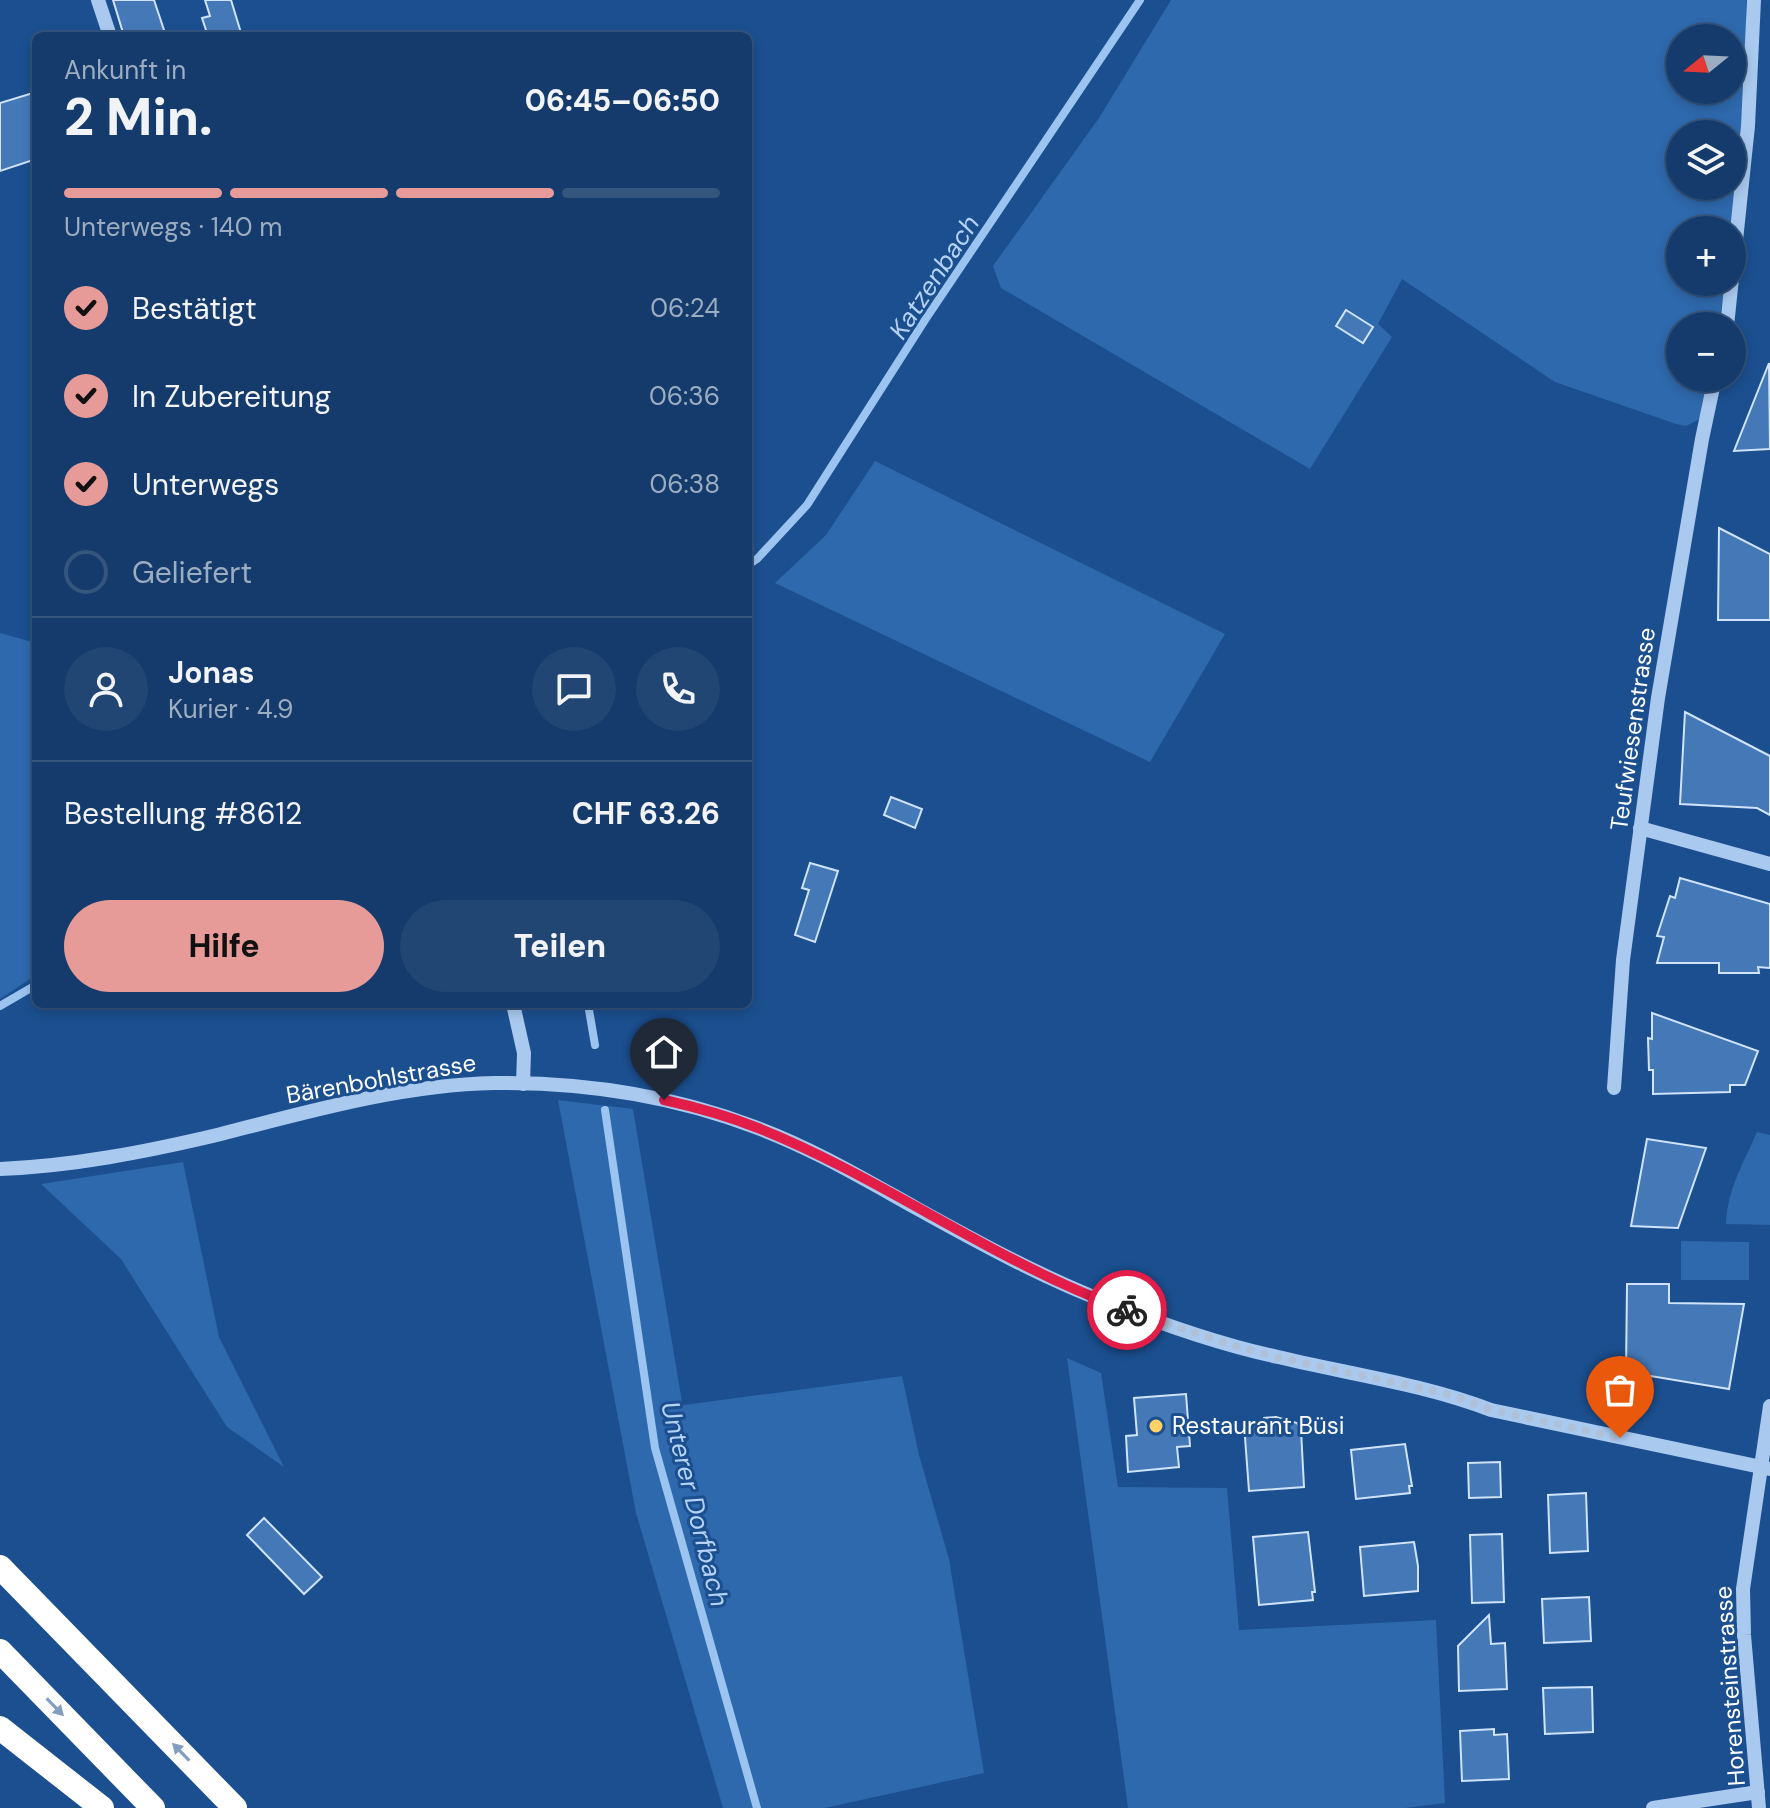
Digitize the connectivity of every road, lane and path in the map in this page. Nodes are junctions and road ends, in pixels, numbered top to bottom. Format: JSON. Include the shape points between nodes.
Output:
{"nodes":[{"id":1,"x":98,"y":0,"type":"edge"},
{"id":2,"x":1754,"y":0,"type":"edge"},
{"id":3,"x":109,"y":32,"type":"edge"},
{"id":4,"x":1728,"y":312,"type":"edge"},
{"id":5,"x":1712,"y":392,"type":"edge"},
{"id":6,"x":1640,"y":828,"type":"junction"},
{"id":7,"x":1770,"y":864,"type":"edge"},
{"id":8,"x":514,"y":1008,"type":"edge"},
{"id":9,"x":523,"y":1084,"type":"junction"},
{"id":10,"x":1614,"y":1088,"type":"dead end"},
{"id":11,"x":0,"y":1169,"type":"edge"},
{"id":12,"x":1770,"y":1406,"type":"edge"},
{"id":13,"x":1766,"y":1468,"type":"edge"},
{"id":14,"x":0,"y":1567,"type":"edge"},
{"id":15,"x":0,"y":1651,"type":"edge"},
{"id":16,"x":0,"y":1728,"type":"edge"},
{"id":17,"x":1758,"y":1792,"type":"junction"},
{"id":18,"x":102,"y":1808,"type":"edge"},
{"id":19,"x":153,"y":1808,"type":"edge"},
{"id":20,"x":235,"y":1808,"type":"edge"},
{"id":21,"x":1653,"y":1808,"type":"edge"},
{"id":22,"x":1759,"y":1808,"type":"edge"}],
"edges":[{"from":1,"to":3,"type":"street"},
{"from":2,"to":4,"type":"street","via":[[1748,126]]},
{"from":5,"to":6,"type":"street","name":"Teufwiesenstrasse"},
{"from":6,"to":7,"type":"street"},
{"from":6,"to":10,"type":"street","name":"Teufwiesenstrasse"},
{"from":8,"to":9,"type":"street","via":[[524,1053]]},
{"from":9,"to":11,"type":"street","name":"Bärenbohlstrasse","via":[[416,1091],[123,1155]]},
{"from":9,"to":13,"type":"street","name":"Bärenbohlstrasse","via":[[627,1091],[757,1128],[1063,1284],[1232,1345],[1452,1395],[1491,1410]]},
{"from":12,"to":13,"type":"street","name":"Horensteinstrasse"},
{"from":13,"to":17,"type":"street","name":"Horensteinstrasse","via":[[1752,1513],[1743,1589]]},
{"from":20,"to":14,"type":"highway","one_way":true},
{"from":15,"to":19,"type":"highway","one_way":true},
{"from":16,"to":18,"type":"highway"},
{"from":17,"to":21,"type":"street"},
{"from":17,"to":22,"type":"street","name":"Horensteinstrasse"}]}
